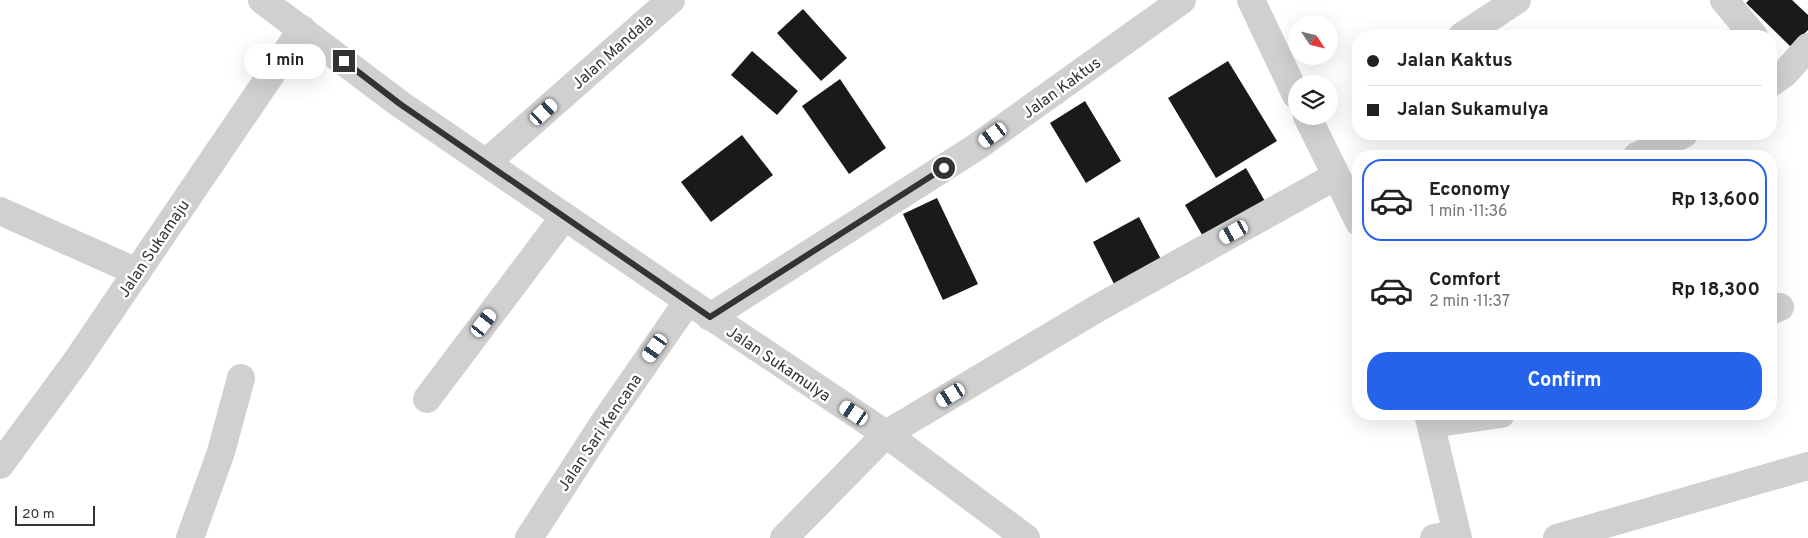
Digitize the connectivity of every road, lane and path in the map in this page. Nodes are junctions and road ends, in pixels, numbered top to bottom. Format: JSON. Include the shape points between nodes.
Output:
{"nodes":[{"id":1,"x":262,"y":0,"type":"edge"},
{"id":2,"x":1182,"y":0,"type":"edge"},
{"id":3,"x":1251,"y":0,"type":"edge"},
{"id":4,"x":1517,"y":0,"type":"edge"},
{"id":5,"x":1724,"y":0,"type":"edge"},
{"id":6,"x":657,"y":4,"type":"edge"},
{"id":7,"x":302,"y":29,"type":"junction"},
{"id":8,"x":1471,"y":30,"type":"edge"},
{"id":9,"x":1749,"y":30,"type":"edge"},
{"id":10,"x":1808,"y":47,"type":"edge"},
{"id":11,"x":1777,"y":70,"type":"edge"},
{"id":12,"x":1288,"y":78,"type":"edge"},
{"id":13,"x":1311,"y":125,"type":"edge"},
{"id":14,"x":1671,"y":140,"type":"edge"},
{"id":15,"x":1650,"y":150,"type":"edge"},
{"id":16,"x":487,"y":162,"type":"junction"},
{"id":17,"x":1336,"y":176,"type":"junction"},
{"id":18,"x":1352,"y":208,"type":"edge"},
{"id":19,"x":0,"y":211,"type":"edge"},
{"id":20,"x":564,"y":217,"type":"junction"},
{"id":21,"x":137,"y":272,"type":"junction"},
{"id":22,"x":688,"y":302,"type":"junction"},
{"id":23,"x":710,"y":317,"type":"junction"},
{"id":24,"x":241,"y":378,"type":"dead end"},
{"id":25,"x":427,"y":399,"type":"dead end"},
{"id":26,"x":1429,"y":420,"type":"edge"},
{"id":27,"x":886,"y":434,"type":"junction"},
{"id":28,"x":0,"y":465,"type":"edge"},
{"id":29,"x":1808,"y":466,"type":"edge"},
{"id":30,"x":1450,"y":537,"type":"edge"},
{"id":31,"x":190,"y":538,"type":"edge"},
{"id":32,"x":529,"y":538,"type":"edge"},
{"id":33,"x":784,"y":538,"type":"edge"},
{"id":34,"x":1026,"y":538,"type":"edge"},
{"id":35,"x":1557,"y":538,"type":"edge"}],
"edges":[{"from":1,"to":7,"type":"street","name":"Jalan Sukamulya"},
{"from":2,"to":23,"type":"street","name":"Jalan Kaktus","via":[[978,146]]},
{"from":3,"to":12,"type":"street"},
{"from":4,"to":8,"type":"street"},
{"from":5,"to":9,"type":"street"},
{"from":6,"to":16,"type":"street","name":"Jalan Mandala"},
{"from":7,"to":16,"type":"street","name":"Jalan Sukamulya","via":[[400,104]]},
{"from":7,"to":21,"type":"street","name":"Jalan Sukamaju"},
{"from":10,"to":11,"type":"street"},
{"from":13,"to":17,"type":"street"},
{"from":14,"to":15,"type":"street"},
{"from":16,"to":20,"type":"street","name":"Jalan Sukamulya"},
{"from":17,"to":18,"type":"street"},
{"from":17,"to":27,"type":"street","via":[[1098,308]]},
{"from":19,"to":21,"type":"street"},
{"from":20,"to":22,"type":"street","name":"Jalan Sukamulya"},
{"from":20,"to":25,"type":"street"},
{"from":21,"to":28,"type":"street","name":"Jalan Sukamaju"},
{"from":22,"to":23,"type":"street","name":"Jalan Sukamulya"},
{"from":22,"to":32,"type":"street","name":"Jalan Sari Kencana"},
{"from":23,"to":27,"type":"street","name":"Jalan Sukamulya"},
{"from":24,"to":31,"type":"street","via":[[221,452]]},
{"from":26,"to":30,"type":"street"},
{"from":27,"to":33,"type":"street"},
{"from":27,"to":34,"type":"street","name":"Jalan Sukamulya"},
{"from":29,"to":35,"type":"street"}]}
